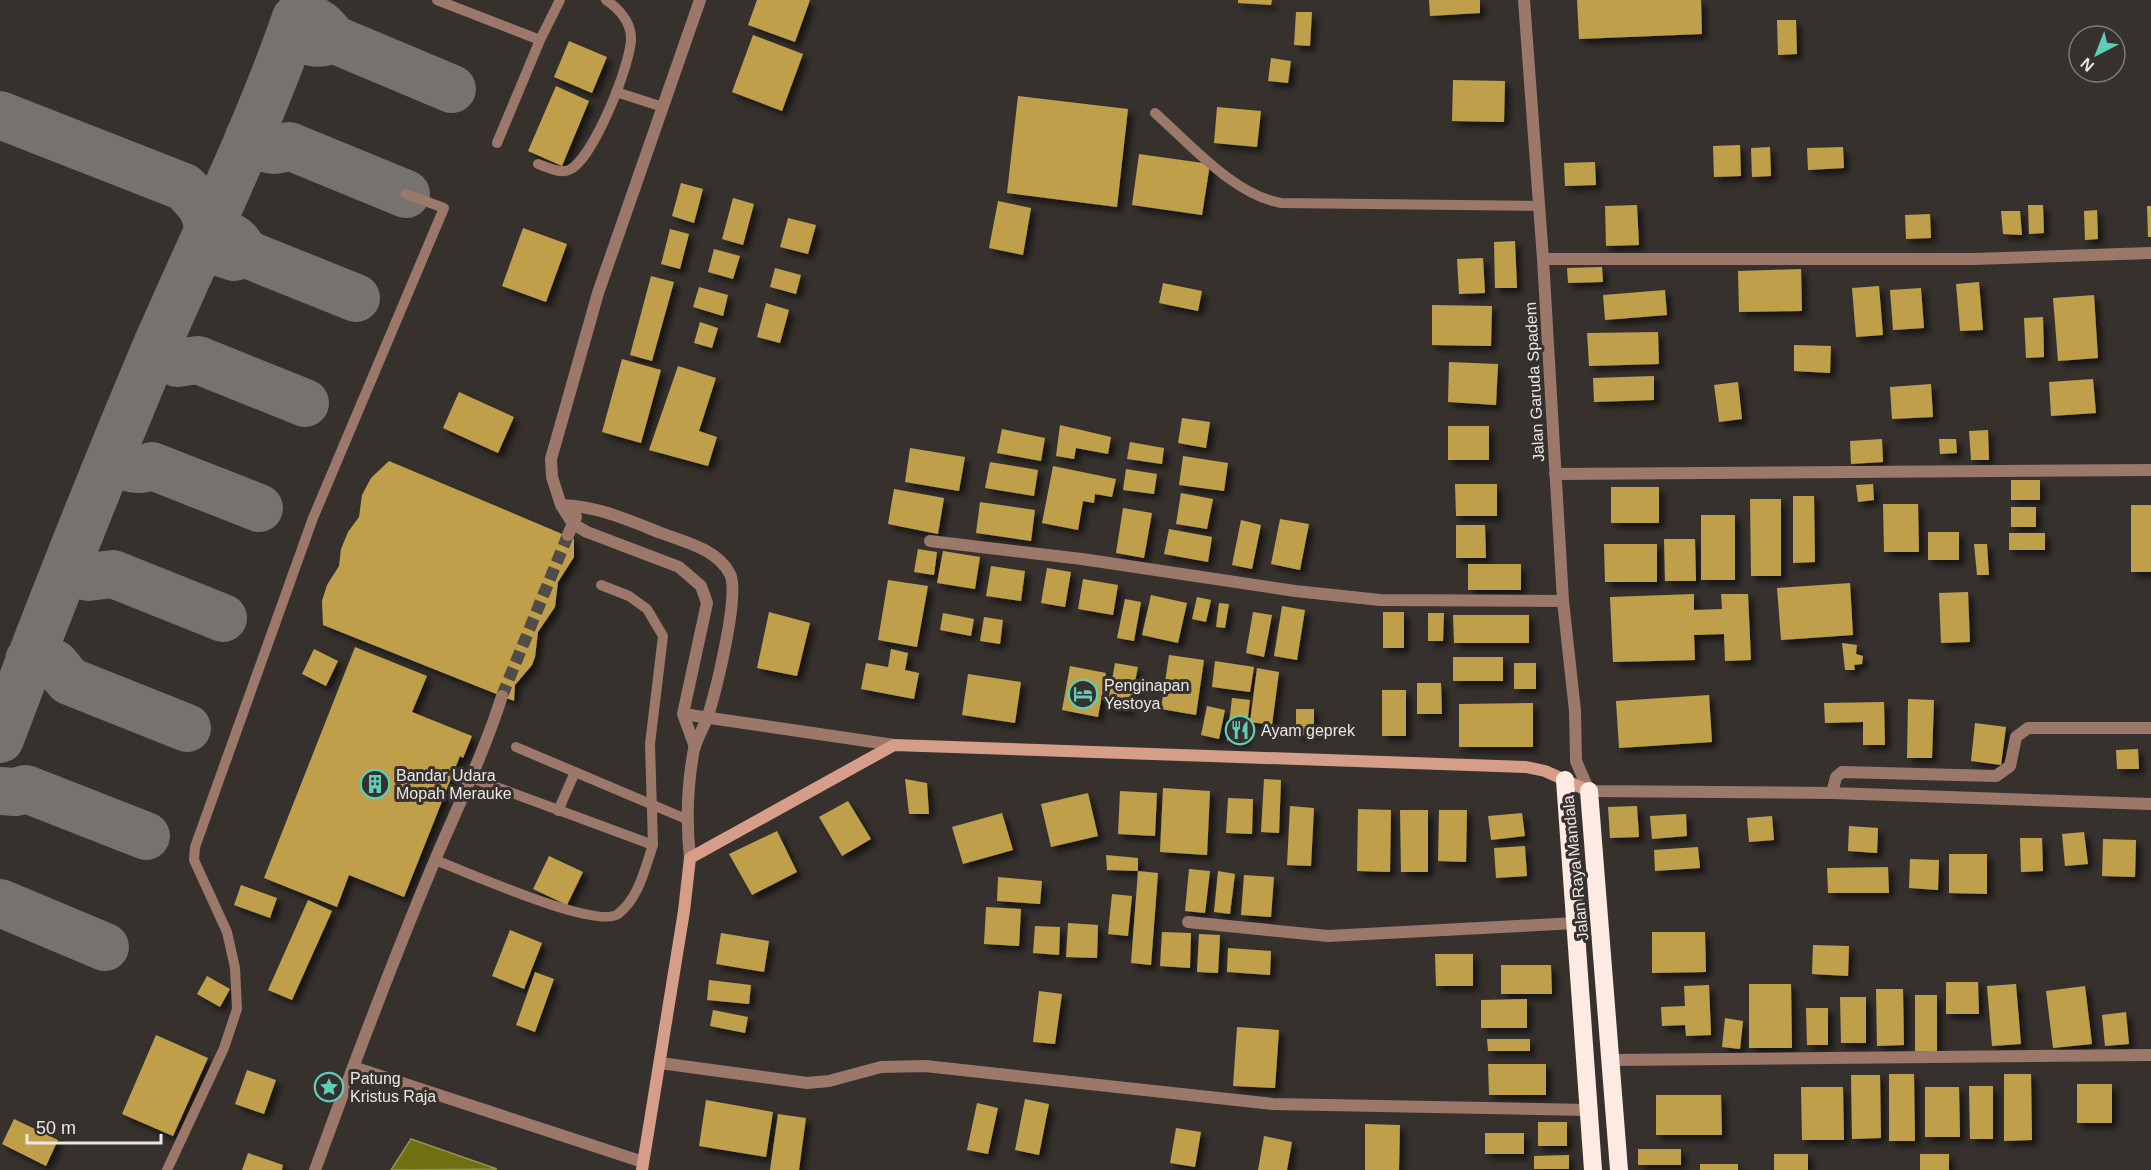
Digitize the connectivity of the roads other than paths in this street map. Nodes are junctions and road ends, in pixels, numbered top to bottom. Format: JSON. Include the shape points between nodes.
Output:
{"nodes":[{"id":1,"x":437,"y":0,"type":"edge"},
{"id":2,"x":560,"y":0,"type":"edge"},
{"id":3,"x":606,"y":0,"type":"edge"},
{"id":4,"x":700,"y":0,"type":"edge"},
{"id":5,"x":1524,"y":0,"type":"edge"},
{"id":6,"x":540,"y":40,"type":"junction"},
{"id":7,"x":616,"y":92,"type":"junction"},
{"id":8,"x":663,"y":107,"type":"junction"},
{"id":9,"x":1155,"y":113,"type":"dead end"},
{"id":10,"x":497,"y":143,"type":"dead end"},
{"id":11,"x":538,"y":164,"type":"dead end"},
{"id":12,"x":406,"y":194,"type":"dead end"},
{"id":13,"x":1539,"y":206,"type":"junction"},
{"id":14,"x":2151,"y":253,"type":"edge"},
{"id":15,"x":1543,"y":259,"type":"junction"},
{"id":16,"x":2151,"y":470,"type":"edge"},
{"id":17,"x":1556,"y":474,"type":"junction"},
{"id":18,"x":561,"y":505,"type":"junction"},
{"id":19,"x":581,"y":505,"type":"junction"},
{"id":20,"x":571,"y":530,"type":"junction"},
{"id":21,"x":930,"y":541,"type":"dead end"},
{"id":22,"x":601,"y":585,"type":"dead end"},
{"id":23,"x":1563,"y":601,"type":"junction"},
{"id":24,"x":502,"y":696,"type":"tunnel mouth"},
{"id":25,"x":684,"y":714,"type":"junction"},
{"id":26,"x":708,"y":715,"type":"junction"},
{"id":27,"x":2151,"y":728,"type":"edge"},
{"id":28,"x":894,"y":746,"type":"junction"},
{"id":29,"x":516,"y":747,"type":"dead end"},
{"id":30,"x":695,"y":747,"type":"junction"},
{"id":31,"x":1576,"y":761,"type":"junction"},
{"id":32,"x":575,"y":772,"type":"junction"},
{"id":33,"x":472,"y":778,"type":"junction"},
{"id":34,"x":1565,"y":780,"type":"junction"},
{"id":35,"x":1589,"y":791,"type":"junction"},
{"id":36,"x":1832,"y":793,"type":"junction"},
{"id":37,"x":2151,"y":804,"type":"edge"},
{"id":38,"x":652,"y":805,"type":"junction"},
{"id":39,"x":558,"y":811,"type":"junction"},
{"id":40,"x":686,"y":819,"type":"junction"},
{"id":41,"x":652,"y":845,"type":"junction"},
{"id":42,"x":690,"y":858,"type":"junction"},
{"id":43,"x":435,"y":860,"type":"junction"},
{"id":44,"x":1188,"y":922,"type":"dead end"},
{"id":45,"x":1576,"y":923,"type":"junction"},
{"id":46,"x":2151,"y":1055,"type":"edge"},
{"id":47,"x":1611,"y":1060,"type":"junction"},
{"id":48,"x":660,"y":1063,"type":"junction"},
{"id":49,"x":353,"y":1067,"type":"junction"},
{"id":50,"x":1588,"y":1110,"type":"junction"},
{"id":51,"x":642,"y":1166,"type":"edge"},
{"id":52,"x":167,"y":1170,"type":"edge"},
{"id":53,"x":315,"y":1170,"type":"edge"},
{"id":54,"x":1593,"y":1170,"type":"edge"},
{"id":55,"x":1619,"y":1170,"type":"edge"}],
"edges":[{"from":1,"to":6,"type":"lane"},
{"from":2,"to":6,"type":"lane"},
{"from":3,"to":7,"type":"lane","via":[[628,22],[631,39]]},
{"from":4,"to":8,"type":"street"},
{"from":5,"to":13,"type":"street","name":"Jalan Garuda Spadem"},
{"from":6,"to":10,"type":"lane"},
{"from":7,"to":8,"type":"lane"},
{"from":7,"to":11,"type":"lane","via":[[579,162],[569,170],[559,171]]},
{"from":8,"to":18,"type":"street","via":[[598,294],[551,459]]},
{"from":9,"to":13,"type":"lane","via":[[1236,183],[1267,201]]},
{"from":12,"to":52,"type":"lane","via":[[444,208],[313,518],[195,847],[194,860],[226,932],[235,968],[237,1009],[224,1048]]},
{"from":13,"to":15,"type":"street","name":"Jalan Garuda Spadem"},
{"from":14,"to":15,"type":"street","via":[[1974,259]]},
{"from":15,"to":17,"type":"street","name":"Jalan Garuda Spadem"},
{"from":16,"to":17,"type":"street"},
{"from":17,"to":23,"type":"street","name":"Jalan Garuda Spadem"},
{"from":18,"to":19,"type":"street"},
{"from":18,"to":20,"type":"street"},
{"from":19,"to":20,"type":"street"},
{"from":19,"to":26,"type":"street","via":[[703,549],[722,563],[730,575],[734,589],[732,611]]},
{"from":20,"to":25,"type":"street","via":[[587,532],[679,567],[701,586],[706,603]]},
{"from":21,"to":23,"type":"street","via":[[1380,600]]},
{"from":22,"to":38,"type":"lane","via":[[629,596],[647,609],[663,636],[650,744]]},
{"from":23,"to":31,"type":"street","name":"Jalan Garuda Spadem","via":[[1575,711]]},
{"from":24,"to":33,"type":"street"},
{"from":25,"to":26,"type":"street"},
{"from":25,"to":30,"type":"street"},
{"from":26,"to":28,"type":"street"},
{"from":26,"to":30,"type":"street"},
{"from":27,"to":36,"type":"street","via":[[2028,728],[2015,740],[2010,766],[1996,776],[1842,772],[1834,780]]},
{"from":28,"to":34,"type":"street","via":[[1526,767]]},
{"from":28,"to":42,"type":"street"},
{"from":29,"to":32,"type":"lane"},
{"from":30,"to":40,"type":"street"},
{"from":31,"to":34,"type":"street","name":"Jalan Raya Mandala"},
{"from":31,"to":35,"type":"street","name":"Jalan Raya Mandala"},
{"from":32,"to":38,"type":"lane"},
{"from":32,"to":39,"type":"lane"},
{"from":33,"to":39,"type":"lane"},
{"from":33,"to":43,"type":"street"},
{"from":34,"to":35,"type":"street"},
{"from":34,"to":45,"type":"highway","name":"Jalan Raya Mandala"},
{"from":35,"to":36,"type":"street"},
{"from":35,"to":47,"type":"highway","name":"Jalan Raya Mandala"},
{"from":36,"to":37,"type":"street"},
{"from":38,"to":40,"type":"lane"},
{"from":38,"to":41,"type":"lane"},
{"from":39,"to":41,"type":"lane"},
{"from":40,"to":42,"type":"street"},
{"from":41,"to":43,"type":"lane","via":[[630,901],[616,915],[598,918],[571,912]]},
{"from":42,"to":48,"type":"street"},
{"from":43,"to":49,"type":"street"},
{"from":44,"to":45,"type":"street","via":[[1328,936]]},
{"from":45,"to":50,"type":"highway","name":"Jalan Raya Mandala"},
{"from":46,"to":47,"type":"street"},
{"from":47,"to":55,"type":"highway","name":"Jalan Raya Mandala"},
{"from":48,"to":50,"type":"street","via":[[807,1083],[881,1068],[925,1066],[1273,1104]]},
{"from":48,"to":51,"type":"street"},
{"from":49,"to":51,"type":"street"},
{"from":49,"to":53,"type":"street"},
{"from":50,"to":54,"type":"highway","name":"Jalan Raya Mandala"}]}
